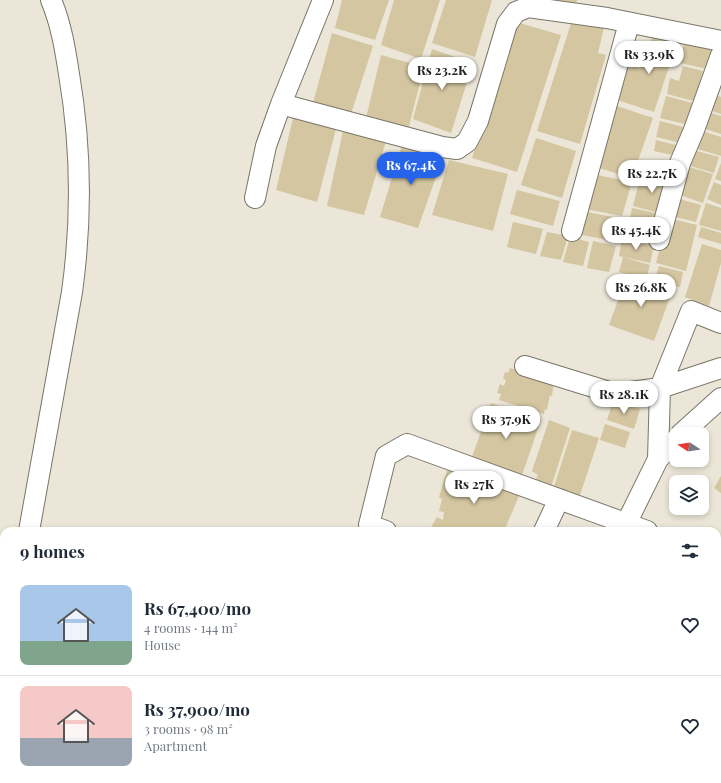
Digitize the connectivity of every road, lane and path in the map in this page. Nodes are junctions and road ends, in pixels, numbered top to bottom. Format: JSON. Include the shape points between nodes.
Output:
{"nodes":[{"id":1,"x":51,"y":0,"type":"edge"},
{"id":2,"x":323,"y":0,"type":"edge"},
{"id":3,"x":629,"y":23,"type":"junction"},
{"id":4,"x":721,"y":41,"type":"edge"},
{"id":5,"x":721,"y":55,"type":"edge"},
{"id":6,"x":281,"y":104,"type":"junction"},
{"id":7,"x":255,"y":198,"type":"dead end"},
{"id":8,"x":572,"y":231,"type":"dead end"},
{"id":9,"x":659,"y":240,"type":"dead end"},
{"id":10,"x":721,"y":322,"type":"edge"},
{"id":11,"x":525,"y":366,"type":"dead end"},
{"id":12,"x":721,"y":368,"type":"edge"},
{"id":13,"x":660,"y":388,"type":"junction"},
{"id":14,"x":721,"y":398,"type":"edge"},
{"id":15,"x":690,"y":427,"type":"edge"},
{"id":16,"x":669,"y":447,"type":"edge"},
{"id":17,"x":658,"y":459,"type":"junction"},
{"id":18,"x":559,"y":499,"type":"junction"},
{"id":19,"x":626,"y":524,"type":"junction"},
{"id":20,"x":30,"y":527,"type":"edge"},
{"id":21,"x":375,"y":527,"type":"edge"},
{"id":22,"x":546,"y":527,"type":"edge"},
{"id":23,"x":635,"y":527,"type":"edge"}],
"edges":[{"from":1,"to":20,"type":"street","via":[[62,30],[75,114],[78,212],[72,292]]},
{"from":2,"to":6,"type":"street"},
{"from":3,"to":4,"type":"street"},
{"from":3,"to":6,"type":"street","via":[[533,7],[516,12],[507,24],[478,121],[468,142],[457,149]]},
{"from":3,"to":8,"type":"street"},
{"from":5,"to":9,"type":"street","via":[[680,164]]},
{"from":6,"to":7,"type":"street","via":[[266,146]]},
{"from":10,"to":13,"type":"street","via":[[691,311]]},
{"from":11,"to":13,"type":"street","via":[[616,394]]},
{"from":12,"to":13,"type":"street"},
{"from":13,"to":17,"type":"street"},
{"from":14,"to":15,"type":"street"},
{"from":16,"to":17,"type":"street"},
{"from":17,"to":19,"type":"street"},
{"from":18,"to":19,"type":"street"},
{"from":18,"to":21,"type":"street","via":[[407,444],[386,456],[369,525]]},
{"from":18,"to":22,"type":"street"},
{"from":19,"to":23,"type":"street"}]}
